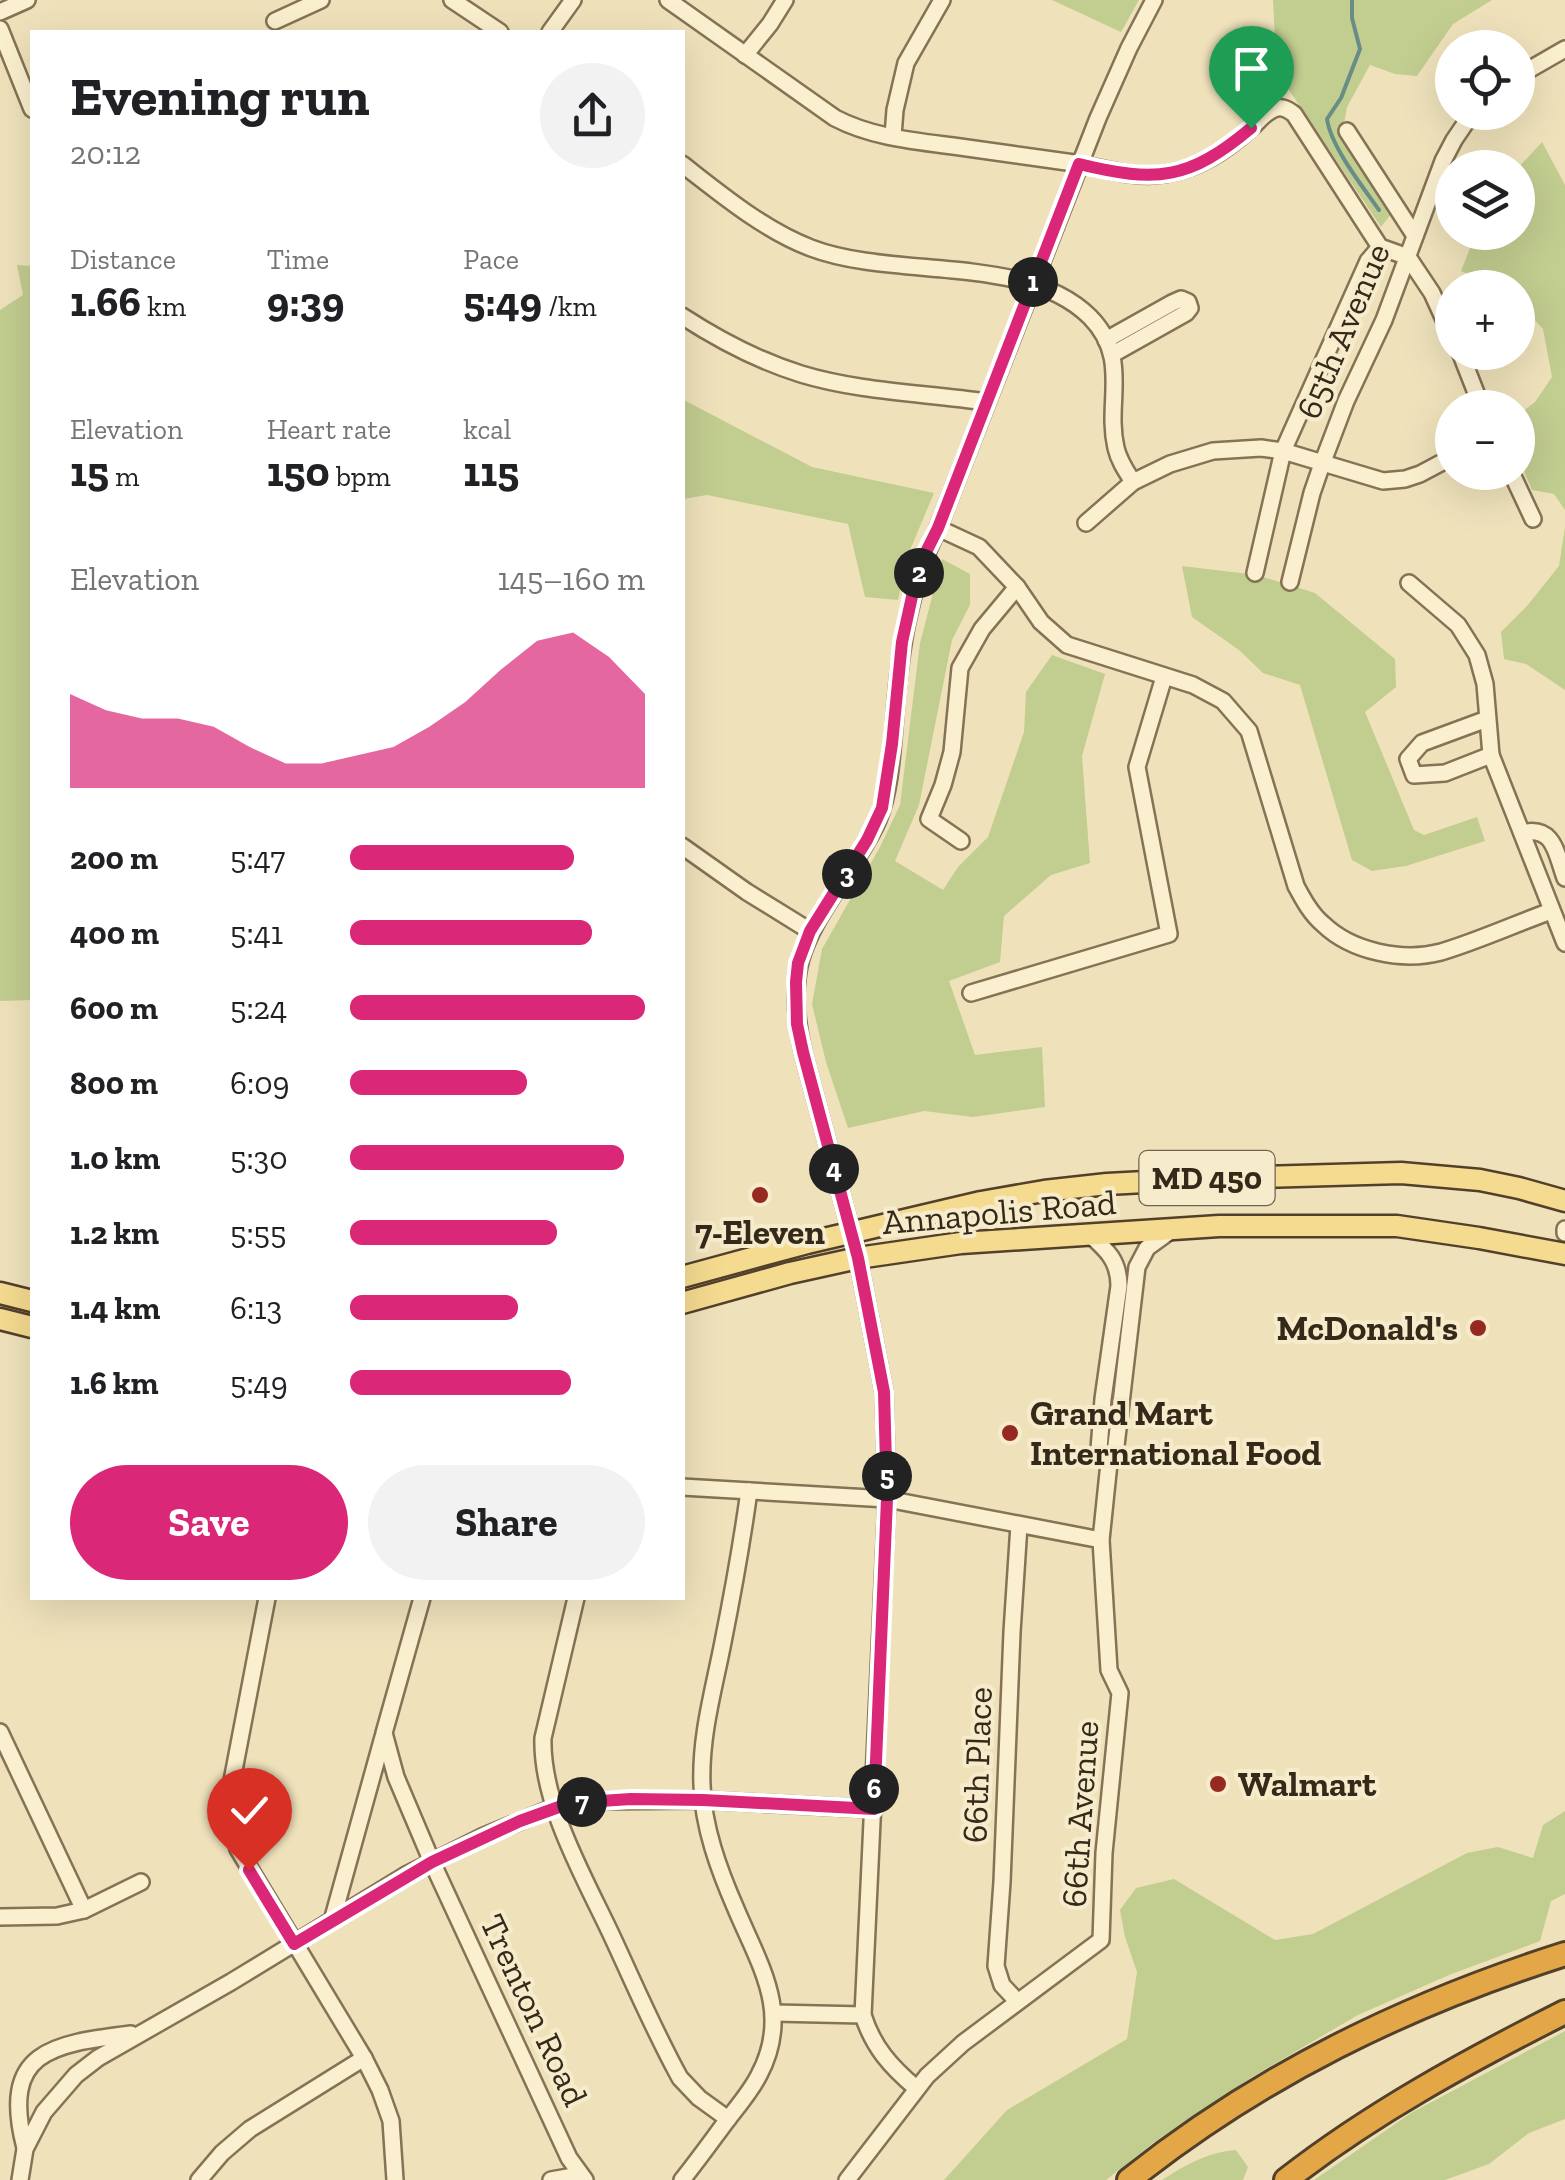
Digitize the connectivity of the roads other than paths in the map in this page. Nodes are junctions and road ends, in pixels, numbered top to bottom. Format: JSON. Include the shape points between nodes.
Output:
{"nodes":[{"id":1,"x":27,"y":0,"type":"edge"},
{"id":2,"x":321,"y":0,"type":"edge"},
{"id":3,"x":452,"y":0,"type":"edge"},
{"id":4,"x":574,"y":0,"type":"edge"},
{"id":5,"x":668,"y":0,"type":"edge"},
{"id":6,"x":784,"y":0,"type":"edge"},
{"id":7,"x":942,"y":0,"type":"edge"},
{"id":8,"x":1154,"y":0,"type":"edge"},
{"id":9,"x":0,"y":12,"type":"edge"},
{"id":10,"x":275,"y":21,"type":"dead end"},
{"id":11,"x":0,"y":29,"type":"edge"},
{"id":12,"x":497,"y":30,"type":"edge"},
{"id":13,"x":552,"y":30,"type":"edge"},
{"id":14,"x":1565,"y":49,"type":"edge"},
{"id":15,"x":745,"y":55,"type":"junction"},
{"id":16,"x":1535,"y":66,"type":"edge"},
{"id":17,"x":30,"y":104,"type":"edge"},
{"id":18,"x":1461,"y":130,"type":"edge"},
{"id":19,"x":1347,"y":131,"type":"dead end"},
{"id":20,"x":893,"y":136,"type":"junction"},
{"id":21,"x":1079,"y":164,"type":"junction"},
{"id":22,"x":685,"y":166,"type":"edge"},
{"id":23,"x":1415,"y":236,"type":"junction"},
{"id":24,"x":1380,"y":247,"type":"junction"},
{"id":25,"x":1408,"y":258,"type":"junction"},
{"id":26,"x":1032,"y":284,"type":"junction"},
{"id":27,"x":1435,"y":299,"type":"edge"},
{"id":28,"x":685,"y":318,"type":"edge"},
{"id":29,"x":1109,"y":347,"type":"junction"},
{"id":30,"x":986,"y":402,"type":"junction"},
{"id":31,"x":1283,"y":451,"type":"junction"},
{"id":32,"x":1322,"y":464,"type":"junction"},
{"id":33,"x":1435,"y":466,"type":"edge"},
{"id":34,"x":1133,"y":482,"type":"junction"},
{"id":35,"x":1519,"y":490,"type":"edge"},
{"id":36,"x":1533,"y":519,"type":"dead end"},
{"id":37,"x":1086,"y":523,"type":"dead end"},
{"id":38,"x":938,"y":528,"type":"junction"},
{"id":39,"x":1255,"y":573,"type":"dead end"},
{"id":40,"x":1290,"y":582,"type":"dead end"},
{"id":41,"x":1409,"y":583,"type":"dead end"},
{"id":42,"x":1016,"y":587,"type":"junction"},
{"id":43,"x":1164,"y":677,"type":"junction"},
{"id":44,"x":1487,"y":719,"type":"junction"},
{"id":45,"x":1491,"y":755,"type":"junction"},
{"id":46,"x":1522,"y":833,"type":"junction"},
{"id":47,"x":961,"y":841,"type":"dead end"},
{"id":48,"x":685,"y":848,"type":"edge"},
{"id":49,"x":1565,"y":878,"type":"edge"},
{"id":50,"x":1552,"y":910,"type":"junction"},
{"id":51,"x":810,"y":931,"type":"junction"},
{"id":52,"x":1564,"y":939,"type":"edge"},
{"id":53,"x":971,"y":993,"type":"dead end"},
{"id":54,"x":1565,"y":1201,"type":"edge"},
{"id":55,"x":1172,"y":1230,"type":"junction"},
{"id":56,"x":852,"y":1234,"type":"junction"},
{"id":57,"x":1090,"y":1234,"type":"junction"},
{"id":58,"x":1565,"y":1254,"type":"edge"},
{"id":59,"x":858,"y":1258,"type":"junction"},
{"id":60,"x":685,"y":1276,"type":"edge"},
{"id":61,"x":0,"y":1293,"type":"edge"},
{"id":62,"x":30,"y":1300,"type":"edge"},
{"id":63,"x":685,"y":1302,"type":"edge"},
{"id":64,"x":0,"y":1319,"type":"edge"},
{"id":65,"x":30,"y":1326,"type":"edge"},
{"id":66,"x":1109,"y":1463,"type":"junction"},
{"id":67,"x":685,"y":1487,"type":"edge"},
{"id":68,"x":750,"y":1491,"type":"junction"},
{"id":69,"x":887,"y":1499,"type":"junction"},
{"id":70,"x":1019,"y":1525,"type":"junction"},
{"id":71,"x":1100,"y":1540,"type":"junction"},
{"id":72,"x":267,"y":1600,"type":"edge"},
{"id":73,"x":421,"y":1600,"type":"edge"},
{"id":74,"x":576,"y":1600,"type":"edge"},
{"id":75,"x":0,"y":1732,"type":"edge"},
{"id":76,"x":384,"y":1734,"type":"junction"},
{"id":77,"x":703,"y":1800,"type":"junction"},
{"id":78,"x":555,"y":1807,"type":"junction"},
{"id":79,"x":874,"y":1809,"type":"junction"},
{"id":80,"x":432,"y":1862,"type":"junction"},
{"id":81,"x":141,"y":1882,"type":"dead end"},
{"id":82,"x":84,"y":1910,"type":"junction"},
{"id":83,"x":0,"y":1917,"type":"edge"},
{"id":84,"x":332,"y":1921,"type":"junction"},
{"id":85,"x":294,"y":1944,"type":"junction"},
{"id":86,"x":1565,"y":1954,"type":"edge"},
{"id":87,"x":1017,"y":2002,"type":"junction"},
{"id":88,"x":1565,"y":2012,"type":"edge"},
{"id":89,"x":774,"y":2013,"type":"junction"},
{"id":90,"x":863,"y":2016,"type":"junction"},
{"id":91,"x":140,"y":2033,"type":"junction"},
{"id":92,"x":364,"y":2058,"type":"junction"},
{"id":93,"x":916,"y":2088,"type":"junction"},
{"id":94,"x":728,"y":2120,"type":"junction"},
{"id":95,"x":25,"y":2149,"type":"junction"},
{"id":96,"x":582,"y":2178,"type":"edge"},
{"id":97,"x":20,"y":2180,"type":"edge"},
{"id":98,"x":198,"y":2180,"type":"edge"},
{"id":99,"x":395,"y":2180,"type":"edge"},
{"id":100,"x":550,"y":2180,"type":"edge"},
{"id":101,"x":682,"y":2180,"type":"edge"},
{"id":102,"x":847,"y":2180,"type":"edge"},
{"id":103,"x":1129,"y":2180,"type":"edge"},
{"id":104,"x":1286,"y":2180,"type":"edge"}],
"edges":[{"from":1,"to":9,"type":"street"},
{"from":2,"to":10,"type":"street"},
{"from":3,"to":12,"type":"street"},
{"from":4,"to":13,"type":"street"},
{"from":5,"to":15,"type":"street"},
{"from":6,"to":15,"type":"street"},
{"from":7,"to":20,"type":"street","via":[[906,63]]},
{"from":8,"to":21,"type":"street"},
{"from":11,"to":17,"type":"street"},
{"from":14,"to":16,"type":"street"},
{"from":15,"to":20,"type":"street","via":[[835,118]]},
{"from":18,"to":23,"type":"street","name":"65th Avenue"},
{"from":19,"to":23,"type":"street"},
{"from":20,"to":21,"type":"street"},
{"from":21,"to":24,"type":"street","via":[[1135,174],[1190,169],[1269,111],[1287,108]]},
{"from":21,"to":26,"type":"street"},
{"from":22,"to":26,"type":"street","via":[[811,248],[870,263]]},
{"from":23,"to":25,"type":"street","name":"65th Avenue"},
{"from":24,"to":25,"type":"street"},
{"from":24,"to":31,"type":"street","name":"65th Avenue"},
{"from":25,"to":27,"type":"street"},
{"from":25,"to":32,"type":"street","name":"65th Avenue"},
{"from":26,"to":29,"type":"street","via":[[1089,316]]},
{"from":26,"to":30,"type":"street"},
{"from":28,"to":30,"type":"street","via":[[740,350],[803,375]]},
{"from":29,"to":29,"type":"street","via":[[1186,313],[1188,302],[1172,303]]},
{"from":29,"to":34,"type":"street","via":[[1114,438]]},
{"from":30,"to":38,"type":"street"},
{"from":31,"to":32,"type":"street"},
{"from":31,"to":34,"type":"street","via":[[1213,451]]},
{"from":31,"to":39,"type":"street","name":"65th Avenue"},
{"from":32,"to":33,"type":"street","via":[[1383,481]]},
{"from":32,"to":40,"type":"street","name":"65th Avenue"},
{"from":34,"to":37,"type":"street"},
{"from":35,"to":36,"type":"street"},
{"from":38,"to":42,"type":"street","via":[[979,546]]},
{"from":38,"to":51,"type":"street","via":[[902,642],[882,808]]},
{"from":41,"to":44,"type":"street","via":[[1458,625],[1477,654]]},
{"from":42,"to":43,"type":"street","via":[[1067,645]]},
{"from":42,"to":47,"type":"street","via":[[960,668],[952,752],[929,819]]},
{"from":43,"to":50,"type":"street","via":[[1223,701],[1249,731],[1296,886],[1323,925],[1342,938],[1382,953],[1438,953]]},
{"from":43,"to":53,"type":"street","via":[[1137,767],[1169,934]]},
{"from":44,"to":45,"type":"street"},
{"from":44,"to":45,"type":"street","via":[[1422,744],[1408,759],[1414,776],[1445,773]]},
{"from":45,"to":46,"type":"street"},
{"from":46,"to":49,"type":"street","via":[[1542,831],[1550,838]]},
{"from":46,"to":50,"type":"street"},
{"from":48,"to":51,"type":"street"},
{"from":50,"to":52,"type":"street"},
{"from":51,"to":56,"type":"street","via":[[798,963],[797,1024]]},
{"from":54,"to":56,"type":"main road","name":"Annapolis Road","number":"MD 450","via":[[1480,1180],[1401,1172],[1214,1178],[1044,1191]]},
{"from":55,"to":57,"type":"main road","name":"Annapolis Road","number":"MD 450"},
{"from":55,"to":58,"type":"main road","name":"Annapolis Road","number":"MD 450","via":[[1398,1226]]},
{"from":55,"to":66,"type":"street","name":"66th Avenue","via":[[1147,1248],[1137,1268]]},
{"from":56,"to":59,"type":"street"},
{"from":56,"to":60,"type":"main road","name":"Annapolis Road","number":"MD 450"},
{"from":57,"to":59,"type":"main road","name":"Annapolis Road","number":"MD 450"},
{"from":57,"to":66,"type":"street","name":"66th Avenue","via":[[1119,1271],[1099,1448]]},
{"from":59,"to":63,"type":"main road","name":"Annapolis Road","number":"MD 450"},
{"from":59,"to":69,"type":"street","via":[[884,1392]]},
{"from":61,"to":62,"type":"main road"},
{"from":64,"to":65,"type":"main road"},
{"from":66,"to":71,"type":"street","name":"66th Avenue"},
{"from":67,"to":68,"type":"street"},
{"from":68,"to":69,"type":"street"},
{"from":68,"to":77,"type":"street","via":[[704,1739]]},
{"from":69,"to":70,"type":"street"},
{"from":69,"to":79,"type":"street"},
{"from":70,"to":71,"type":"street"},
{"from":70,"to":87,"type":"street","name":"66th Place","via":[[996,1966]]},
{"from":71,"to":87,"type":"street","name":"66th Avenue","via":[[1109,1670],[1120,1693],[1101,1940]]},
{"from":72,"to":85,"type":"street","via":[[230,1815],[238,1849]]},
{"from":73,"to":76,"type":"street"},
{"from":74,"to":78,"type":"street","via":[[544,1738]]},
{"from":75,"to":82,"type":"street"},
{"from":76,"to":80,"type":"street","name":"Trenton Road"},
{"from":76,"to":84,"type":"street"},
{"from":77,"to":78,"type":"street"},
{"from":77,"to":79,"type":"street"},
{"from":77,"to":89,"type":"street","via":[[724,1881],[762,1966]]},
{"from":78,"to":80,"type":"street"},
{"from":78,"to":94,"type":"street","via":[[680,2078]]},
{"from":79,"to":90,"type":"street"},
{"from":80,"to":84,"type":"street"},
{"from":80,"to":96,"type":"street","name":"Trenton Road"},
{"from":81,"to":82,"type":"street"},
{"from":82,"to":83,"type":"street"},
{"from":84,"to":85,"type":"street"},
{"from":85,"to":91,"type":"street"},
{"from":85,"to":92,"type":"street"},
{"from":86,"to":103,"type":"highway","via":[[1346,2040],[1237,2103]]},
{"from":87,"to":93,"type":"street","name":"66th Avenue"},
{"from":88,"to":104,"type":"highway","via":[[1428,2085]]},
{"from":89,"to":90,"type":"street"},
{"from":89,"to":94,"type":"street","via":[[760,2074]]},
{"from":90,"to":93,"type":"street","via":[[882,2056]]},
{"from":91,"to":95,"type":"street","via":[[76,2075],[44,2112]]},
{"from":91,"to":95,"type":"street","via":[[58,2049],[28,2066],[17,2084],[15,2108]]},
{"from":92,"to":98,"type":"street","via":[[250,2129]]},
{"from":92,"to":99,"type":"street","via":[[388,2108]]},
{"from":93,"to":102,"type":"street","name":"66th Avenue"},
{"from":94,"to":101,"type":"street"},
{"from":95,"to":97,"type":"street"},
{"from":96,"to":100,"type":"street"}]}
